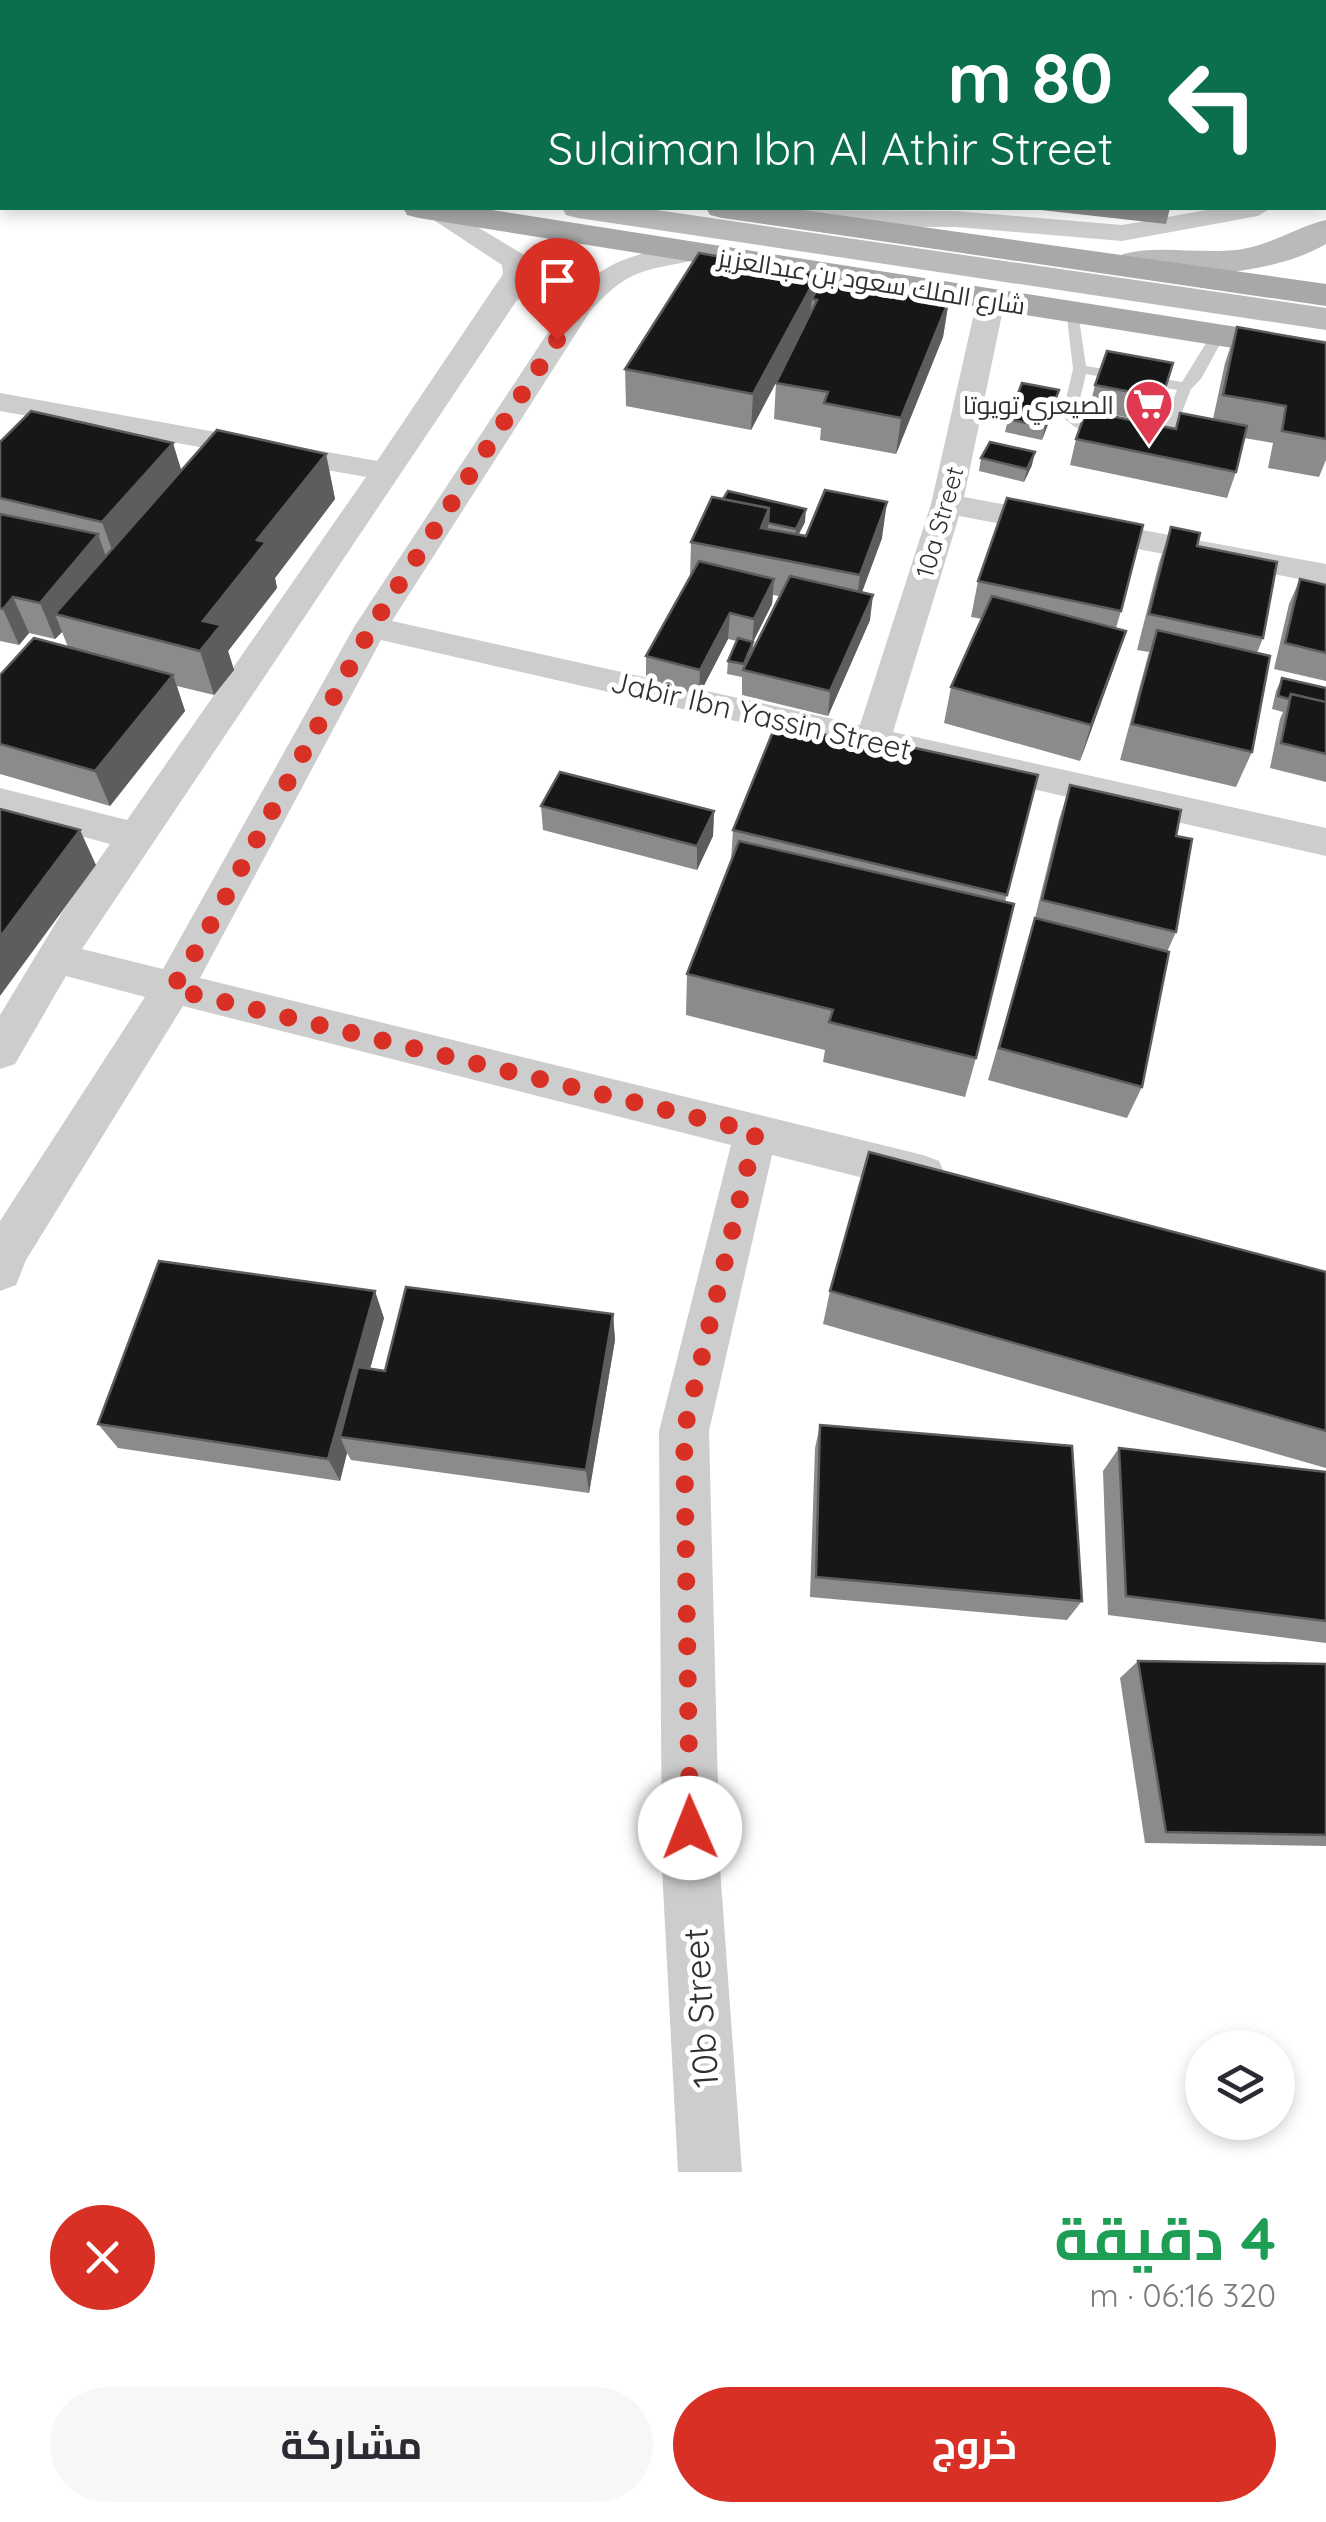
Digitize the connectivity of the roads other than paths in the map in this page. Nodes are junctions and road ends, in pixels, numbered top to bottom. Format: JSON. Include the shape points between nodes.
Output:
{"nodes":[{"id":1,"x":427,"y":210,"type":"edge"},
{"id":2,"x":436,"y":210,"type":"edge"},
{"id":3,"x":591,"y":210,"type":"edge"},
{"id":4,"x":736,"y":210,"type":"edge"},
{"id":5,"x":1244,"y":210,"type":"edge"},
{"id":6,"x":791,"y":218,"type":"junction"},
{"id":7,"x":1326,"y":230,"type":"edge"},
{"id":8,"x":690,"y":253,"type":"junction"},
{"id":9,"x":1081,"y":259,"type":"junction"},
{"id":10,"x":507,"y":294,"type":"junction"},
{"id":11,"x":1326,"y":295,"type":"edge"},
{"id":12,"x":991,"y":300,"type":"junction"},
{"id":13,"x":578,"y":308,"type":"junction"},
{"id":14,"x":1071,"y":312,"type":"junction"},
{"id":15,"x":1326,"y":319,"type":"edge"},
{"id":16,"x":1218,"y":336,"type":"junction"},
{"id":17,"x":1326,"y":352,"type":"edge"},
{"id":18,"x":1080,"y":370,"type":"junction"},
{"id":19,"x":1185,"y":387,"type":"junction"},
{"id":20,"x":0,"y":402,"type":"edge"},
{"id":21,"x":384,"y":472,"type":"junction"},
{"id":22,"x":947,"y":504,"type":"junction"},
{"id":23,"x":1326,"y":574,"type":"edge"},
{"id":24,"x":371,"y":628,"type":"junction"},
{"id":25,"x":873,"y":740,"type":"junction"},
{"id":26,"x":0,"y":801,"type":"edge"},
{"id":27,"x":138,"y":837,"type":"junction"},
{"id":28,"x":1326,"y":842,"type":"edge"},
{"id":29,"x":56,"y":958,"type":"junction"},
{"id":30,"x":172,"y":989,"type":"junction"},
{"id":31,"x":0,"y":1052,"type":"edge"},
{"id":32,"x":756,"y":1132,"type":"junction"},
{"id":33,"x":965,"y":1184,"type":"edge"},
{"id":34,"x":0,"y":1270,"type":"edge"},
{"id":35,"x":710,"y":2172,"type":"edge"}],
"edges":[{"from":1,"to":10,"type":"street","via":[[515,262]]},
{"from":2,"to":8,"type":"main road","name":"شارع الملك سعود بن عبدالعزيز"},
{"from":3,"to":15,"type":"main road"},
{"from":4,"to":6,"type":"main road","name":"شارع الملك سعود بن عبدالعزيز"},
{"from":5,"to":6,"type":"street","via":[[1122,233],[956,219]]},
{"from":6,"to":9,"type":"main road","name":"شارع الملك سعود بن عبدالعزيز"},
{"from":7,"to":9,"type":"main road","via":[[1289,248],[1208,263]]},
{"from":8,"to":12,"type":"main road","name":"شارع الملك سعود بن عبدالعزيز"},
{"from":8,"to":13,"type":"street","via":[[622,267]]},
{"from":9,"to":11,"type":"main road","name":"شارع الملك سعود بن عبدالعزيز"},
{"from":10,"to":13,"type":"street","via":[[552,287],[576,297]]},
{"from":10,"to":21,"type":"street"},
{"from":12,"to":14,"type":"main road","name":"شارع الملك سعود بن عبدالعزيز"},
{"from":12,"to":22,"type":"street","name":"10a Street"},
{"from":13,"to":24,"type":"street"},
{"from":14,"to":16,"type":"main road","name":"شارع الملك سعود بن عبدالعزيز"},
{"from":14,"to":18,"type":"lane"},
{"from":16,"to":17,"type":"main road","name":"شارع الملك سعود بن عبدالعزيز"},
{"from":16,"to":19,"type":"lane"},
{"from":18,"to":19,"type":"lane"},
{"from":18,"to":19,"type":"lane","via":[[1069,416],[1083,428],[1158,437],[1168,432]]},
{"from":20,"to":21,"type":"street"},
{"from":21,"to":27,"type":"street"},
{"from":22,"to":23,"type":"street"},
{"from":22,"to":25,"type":"street","name":"10a Street"},
{"from":24,"to":25,"type":"street","name":"Jabir Ibn Yassin Street"},
{"from":24,"to":30,"type":"street"},
{"from":25,"to":28,"type":"street","name":"Jabir Ibn Yassin Street"},
{"from":26,"to":27,"type":"street"},
{"from":27,"to":29,"type":"street"},
{"from":29,"to":30,"type":"street"},
{"from":29,"to":31,"type":"street"},
{"from":30,"to":32,"type":"street"},
{"from":30,"to":34,"type":"street"},
{"from":32,"to":33,"type":"street"},
{"from":32,"to":35,"type":"street","name":"10b Street","via":[[684,1431],[691,1868]]}]}
